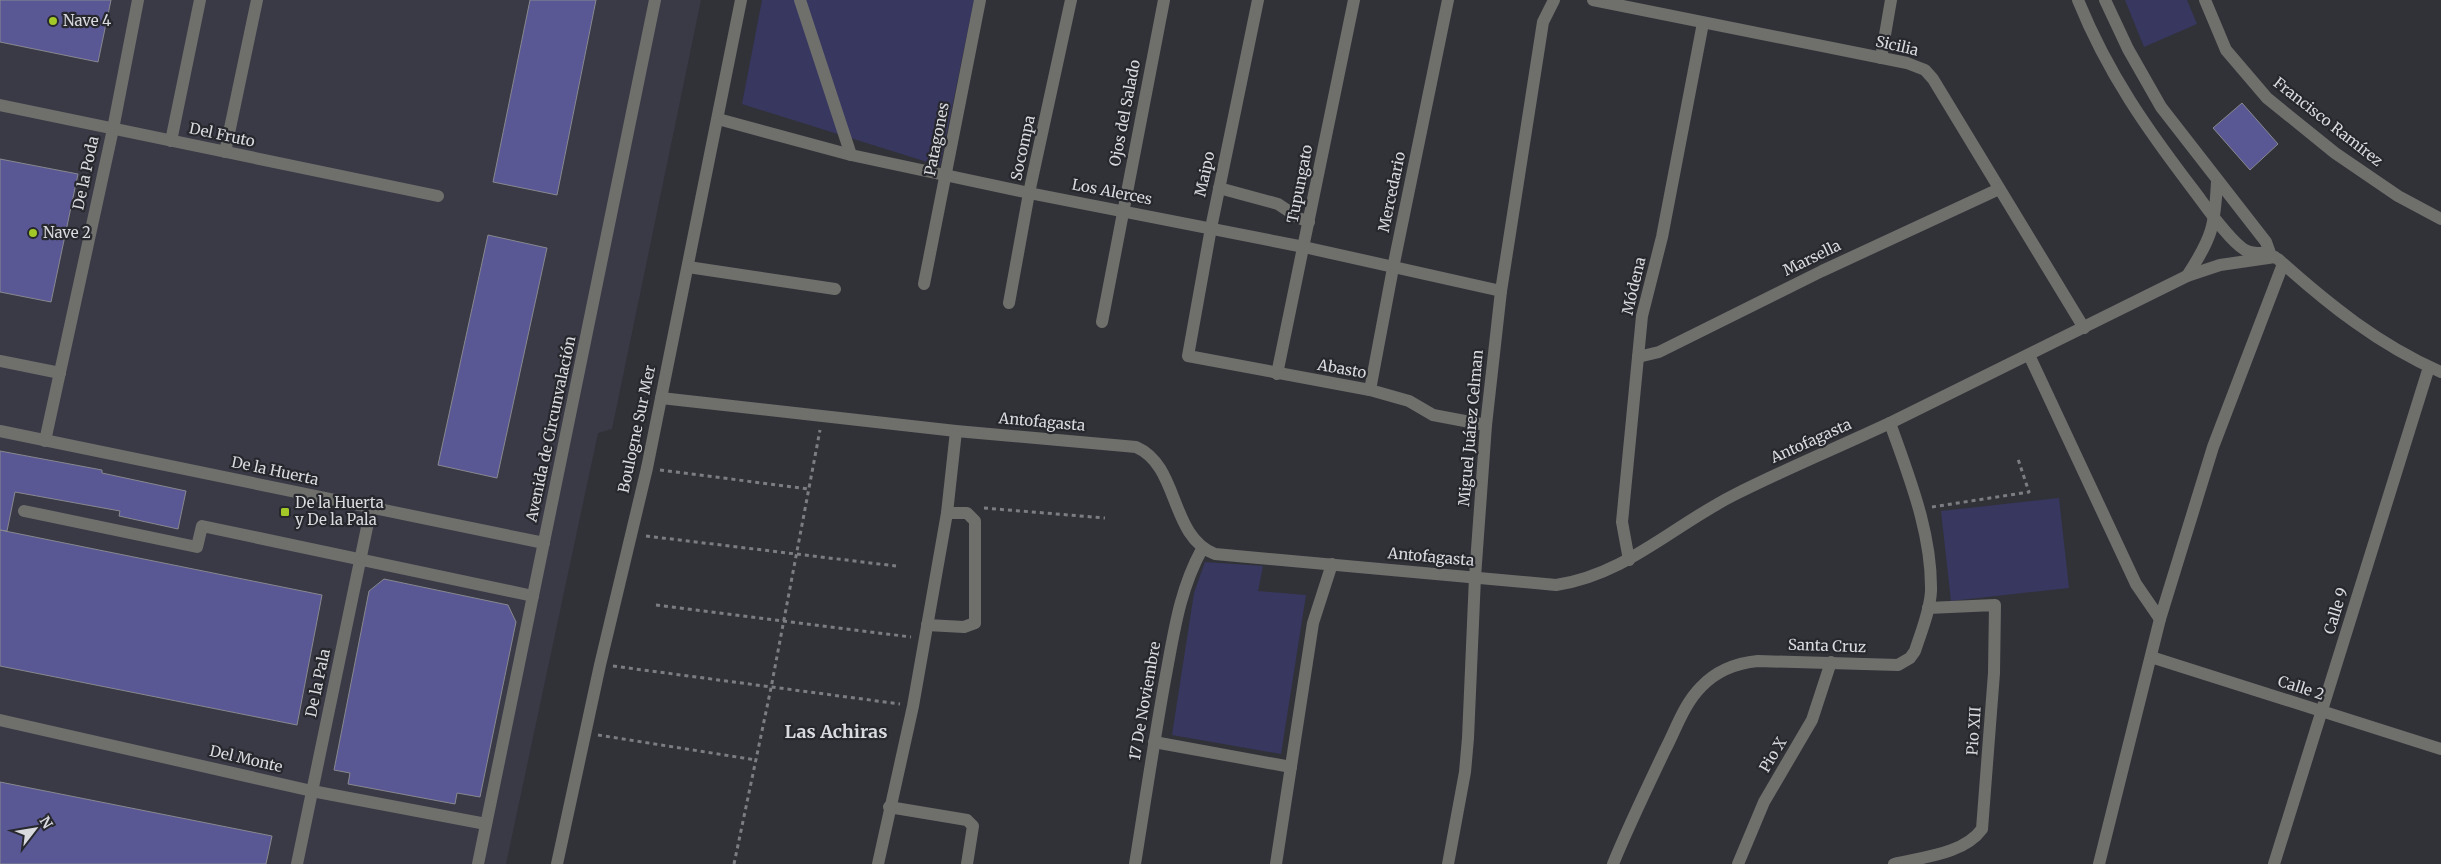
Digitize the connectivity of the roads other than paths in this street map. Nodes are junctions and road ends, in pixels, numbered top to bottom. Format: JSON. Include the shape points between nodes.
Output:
{"nodes":[{"id":1,"x":138,"y":0,"type":"edge"},
{"id":2,"x":200,"y":0,"type":"edge"},
{"id":3,"x":257,"y":0,"type":"edge"},
{"id":4,"x":655,"y":0,"type":"edge"},
{"id":5,"x":741,"y":0,"type":"edge"},
{"id":6,"x":800,"y":0,"type":"edge"},
{"id":7,"x":980,"y":0,"type":"edge"},
{"id":8,"x":1072,"y":0,"type":"edge"},
{"id":9,"x":1164,"y":0,"type":"edge"},
{"id":10,"x":1258,"y":0,"type":"edge"},
{"id":11,"x":1354,"y":0,"type":"edge"},
{"id":12,"x":1448,"y":0,"type":"edge"},
{"id":13,"x":1554,"y":0,"type":"edge"},
{"id":14,"x":1593,"y":0,"type":"edge"},
{"id":15,"x":1891,"y":0,"type":"edge"},
{"id":16,"x":2078,"y":0,"type":"edge"},
{"id":17,"x":2105,"y":0,"type":"edge"},
{"id":18,"x":2204,"y":0,"type":"edge"},
{"id":19,"x":1702,"y":23,"type":"junction"},
{"id":20,"x":1880,"y":58,"type":"junction"},
{"id":21,"x":0,"y":105,"type":"edge"},
{"id":22,"x":718,"y":119,"type":"junction"},
{"id":23,"x":113,"y":129,"type":"junction"},
{"id":24,"x":171,"y":141,"type":"junction"},
{"id":25,"x":225,"y":152,"type":"junction"},
{"id":26,"x":851,"y":155,"type":"junction"},
{"id":27,"x":947,"y":175,"type":"junction"},
{"id":28,"x":2217,"y":182,"type":"junction"},
{"id":29,"x":1219,"y":188,"type":"junction"},
{"id":30,"x":1999,"y":188,"type":"junction"},
{"id":31,"x":1029,"y":193,"type":"junction"},
{"id":32,"x":438,"y":196,"type":"dead end"},
{"id":33,"x":1122,"y":210,"type":"junction"},
{"id":34,"x":2441,"y":218,"type":"edge"},
{"id":35,"x":2215,"y":219,"type":"junction"},
{"id":36,"x":1309,"y":222,"type":"junction"},
{"id":37,"x":1211,"y":228,"type":"junction"},
{"id":38,"x":1304,"y":247,"type":"junction"},
{"id":39,"x":2276,"y":258,"type":"junction"},
{"id":40,"x":688,"y":267,"type":"junction"},
{"id":41,"x":1393,"y":268,"type":"junction"},
{"id":42,"x":2187,"y":276,"type":"junction"},
{"id":43,"x":924,"y":284,"type":"dead end"},
{"id":44,"x":835,"y":288,"type":"dead end"},
{"id":45,"x":1501,"y":291,"type":"junction"},
{"id":46,"x":1009,"y":303,"type":"dead end"},
{"id":47,"x":1102,"y":322,"type":"dead end"},
{"id":48,"x":2084,"y":328,"type":"junction"},
{"id":49,"x":2029,"y":355,"type":"junction"},
{"id":50,"x":1188,"y":356,"type":"joint"},
{"id":51,"x":1638,"y":357,"type":"junction"},
{"id":52,"x":0,"y":361,"type":"edge"},
{"id":53,"x":2435,"y":370,"type":"edge"},
{"id":54,"x":60,"y":373,"type":"junction"},
{"id":55,"x":1277,"y":374,"type":"junction"},
{"id":56,"x":1370,"y":390,"type":"junction"},
{"id":57,"x":661,"y":398,"type":"junction"},
{"id":58,"x":1890,"y":423,"type":"junction"},
{"id":59,"x":1486,"y":425,"type":"junction"},
{"id":60,"x":0,"y":431,"type":"edge"},
{"id":61,"x":956,"y":431,"type":"junction"},
{"id":62,"x":45,"y":441,"type":"junction"},
{"id":63,"x":371,"y":508,"type":"junction"},
{"id":64,"x":24,"y":511,"type":"dead end"},
{"id":65,"x":947,"y":513,"type":"junction"},
{"id":66,"x":544,"y":543,"type":"junction"},
{"id":67,"x":1202,"y":549,"type":"junction"},
{"id":68,"x":360,"y":560,"type":"junction"},
{"id":69,"x":1629,"y":560,"type":"junction"},
{"id":70,"x":1332,"y":564,"type":"junction"},
{"id":71,"x":1475,"y":577,"type":"junction"},
{"id":72,"x":532,"y":596,"type":"junction"},
{"id":73,"x":1928,"y":608,"type":"junction"},
{"id":74,"x":2160,"y":620,"type":"junction"},
{"id":75,"x":927,"y":625,"type":"junction"},
{"id":76,"x":2151,"y":657,"type":"junction"},
{"id":77,"x":1831,"y":662,"type":"junction"},
{"id":78,"x":2321,"y":712,"type":"junction"},
{"id":79,"x":0,"y":720,"type":"edge"},
{"id":80,"x":1154,"y":742,"type":"junction"},
{"id":81,"x":2441,"y":749,"type":"edge"},
{"id":82,"x":1291,"y":767,"type":"junction"},
{"id":83,"x":312,"y":791,"type":"junction"},
{"id":84,"x":889,"y":807,"type":"junction"},
{"id":85,"x":486,"y":824,"type":"junction"},
{"id":86,"x":297,"y":864,"type":"edge"},
{"id":87,"x":478,"y":864,"type":"edge"},
{"id":88,"x":557,"y":864,"type":"edge"},
{"id":89,"x":878,"y":864,"type":"edge"},
{"id":90,"x":967,"y":864,"type":"edge"},
{"id":91,"x":1135,"y":864,"type":"edge"},
{"id":92,"x":1276,"y":864,"type":"edge"},
{"id":93,"x":1448,"y":864,"type":"edge"},
{"id":94,"x":1613,"y":864,"type":"edge"},
{"id":95,"x":1738,"y":864,"type":"edge"},
{"id":96,"x":1894,"y":864,"type":"edge"},
{"id":97,"x":2099,"y":864,"type":"edge"},
{"id":98,"x":2274,"y":864,"type":"edge"}],
"edges":[{"from":1,"to":23,"type":"street","name":"De la Poda"},
{"from":2,"to":24,"type":"street"},
{"from":3,"to":25,"type":"street"},
{"from":4,"to":66,"type":"street","name":"Avenida de Circunvalación"},
{"from":5,"to":22,"type":"street","name":"Boulogne Sur Mer"},
{"from":6,"to":26,"type":"street"},
{"from":7,"to":27,"type":"street","name":"Patagones"},
{"from":8,"to":31,"type":"street","name":"Socompa"},
{"from":9,"to":33,"type":"street","name":"Ojos del Salado"},
{"from":10,"to":29,"type":"street","name":"Maipo"},
{"from":11,"to":36,"type":"street","name":"Tupungato"},
{"from":12,"to":41,"type":"street","name":"Mercedario"},
{"from":13,"to":45,"type":"street","name":"Miguel Juárez Celman","via":[[1543,22]]},
{"from":14,"to":19,"type":"street","name":"Sicilia"},
{"from":15,"to":20,"type":"street"},
{"from":16,"to":35,"type":"street","via":[[2106,62],[2143,124]]},
{"from":17,"to":28,"type":"street","via":[[2161,108]]},
{"from":18,"to":34,"type":"street","name":"Francisco Ramírez","via":[[2226,50],[2267,98],[2335,153],[2382,185]]},
{"from":19,"to":20,"type":"street","name":"Sicilia"},
{"from":19,"to":51,"type":"street","name":"Módena","via":[[1662,236],[1642,316]]},
{"from":20,"to":30,"type":"street","name":"Sicilia","via":[[1916,65],[1929,74]]},
{"from":21,"to":23,"type":"street","name":"Del Fruto"},
{"from":22,"to":26,"type":"street","name":"Los Alerces"},
{"from":22,"to":40,"type":"street","name":"Boulogne Sur Mer"},
{"from":23,"to":24,"type":"street","name":"Del Fruto"},
{"from":23,"to":54,"type":"street","name":"De la Poda"},
{"from":24,"to":25,"type":"street","name":"Del Fruto"},
{"from":25,"to":32,"type":"street","name":"Del Fruto"},
{"from":26,"to":27,"type":"street","name":"Los Alerces"},
{"from":27,"to":31,"type":"street","name":"Los Alerces"},
{"from":27,"to":43,"type":"street","name":"Patagones"},
{"from":28,"to":35,"type":"street"},
{"from":28,"to":39,"type":"street"},
{"from":29,"to":36,"type":"street","via":[[1278,204]]},
{"from":29,"to":37,"type":"street","name":"Maipo"},
{"from":30,"to":48,"type":"street","name":"Sicilia"},
{"from":30,"to":51,"type":"street","name":"Marsella","via":[[1658,352]]},
{"from":31,"to":33,"type":"street","name":"Los Alerces"},
{"from":31,"to":46,"type":"street","name":"Socompa"},
{"from":33,"to":37,"type":"street","name":"Los Alerces"},
{"from":33,"to":47,"type":"street","name":"Ojos del Salado"},
{"from":35,"to":39,"type":"street","via":[[2245,249]]},
{"from":35,"to":42,"type":"street","via":[[2208,242]]},
{"from":36,"to":38,"type":"street","name":"Tupungato"},
{"from":37,"to":38,"type":"street","name":"Los Alerces"},
{"from":37,"to":50,"type":"street","name":"Maipo"},
{"from":38,"to":41,"type":"street","name":"Los Alerces"},
{"from":38,"to":55,"type":"street","name":"Tupungato"},
{"from":39,"to":42,"type":"street","name":"Antofagasta","via":[[2220,265]]},
{"from":39,"to":53,"type":"street","via":[[2332,307],[2387,345]]},
{"from":39,"to":74,"type":"street"},
{"from":40,"to":44,"type":"street"},
{"from":40,"to":57,"type":"street","name":"Boulogne Sur Mer"},
{"from":41,"to":45,"type":"street","name":"Los Alerces"},
{"from":41,"to":56,"type":"street","name":"Mercedario"},
{"from":42,"to":48,"type":"street","name":"Antofagasta"},
{"from":45,"to":59,"type":"street","name":"Miguel Juárez Celman"},
{"from":48,"to":49,"type":"street","name":"Antofagasta"},
{"from":49,"to":58,"type":"street","name":"Antofagasta"},
{"from":49,"to":74,"type":"street","via":[[2136,584]]},
{"from":50,"to":55,"type":"street","name":"Abasto"},
{"from":51,"to":69,"type":"street","name":"Módena","via":[[1622,522]]},
{"from":52,"to":54,"type":"street"},
{"from":53,"to":78,"type":"street","name":"Calle 9"},
{"from":54,"to":62,"type":"street","name":"De la Poda"},
{"from":55,"to":56,"type":"street","name":"Abasto"},
{"from":56,"to":59,"type":"street","name":"Abasto","via":[[1409,401],[1433,415]]},
{"from":57,"to":61,"type":"street","name":"Antofagasta"},
{"from":57,"to":88,"type":"street","name":"Boulogne Sur Mer"},
{"from":58,"to":69,"type":"street","name":"Antofagasta","via":[[1731,496]]},
{"from":58,"to":73,"type":"street","name":"Santa Cruz","via":[[1920,510],[1930,571]]},
{"from":59,"to":71,"type":"street","name":"Miguel Juárez Celman"},
{"from":60,"to":62,"type":"street","name":"De la Huerta"},
{"from":61,"to":65,"type":"street"},
{"from":61,"to":67,"type":"street","name":"Antofagasta","via":[[1136,447],[1147,452],[1157,463],[1187,530]]},
{"from":62,"to":63,"type":"street","name":"De la Huerta"},
{"from":63,"to":66,"type":"street","name":"De la Huerta"},
{"from":63,"to":68,"type":"street","name":"De la Pala"},
{"from":64,"to":68,"type":"street","via":[[197,547],[202,526]]},
{"from":65,"to":75,"type":"street"},
{"from":65,"to":75,"type":"street","via":[[967,513],[975,521],[975,623],[964,627]]},
{"from":66,"to":72,"type":"street","name":"Avenida de Circunvalación"},
{"from":67,"to":70,"type":"street","name":"Antofagasta","via":[[1215,554]]},
{"from":67,"to":80,"type":"street","name":"17 De Noviembre","via":[[1181,597]]},
{"from":68,"to":72,"type":"street"},
{"from":68,"to":83,"type":"street","name":"De la Pala"},
{"from":69,"to":71,"type":"street","name":"Antofagasta","via":[[1586,579],[1556,585]]},
{"from":70,"to":71,"type":"street","name":"Antofagasta"},
{"from":70,"to":82,"type":"street","via":[[1314,623]]},
{"from":71,"to":93,"type":"street","name":"Miguel Juárez Celman","via":[[1465,772]]},
{"from":72,"to":85,"type":"street","name":"Avenida de Circunvalación"},
{"from":73,"to":77,"type":"street","name":"Santa Cruz","via":[[1915,651],[1898,665]]},
{"from":73,"to":96,"type":"street","name":"Pio XII","via":[[1995,605],[1994,673],[1982,829],[1976,837],[1958,848]]},
{"from":74,"to":76,"type":"street"},
{"from":75,"to":84,"type":"street","via":[[913,706]]},
{"from":76,"to":78,"type":"street","name":"Calle 2"},
{"from":76,"to":97,"type":"street"},
{"from":77,"to":94,"type":"street","name":"Santa Cruz","via":[[1745,662],[1707,681],[1686,707]]},
{"from":77,"to":95,"type":"street","name":"Pio X","via":[[1812,720],[1764,802]]},
{"from":78,"to":81,"type":"street","name":"Calle 2"},
{"from":78,"to":98,"type":"street","name":"Calle 9"},
{"from":79,"to":83,"type":"street","name":"Del Monte"},
{"from":80,"to":82,"type":"street"},
{"from":80,"to":91,"type":"street","name":"17 De Noviembre"},
{"from":82,"to":92,"type":"street"},
{"from":83,"to":85,"type":"street","name":"Del Monte"},
{"from":83,"to":86,"type":"street","name":"De la Pala"},
{"from":84,"to":89,"type":"street"},
{"from":84,"to":90,"type":"street","via":[[967,820],[973,826]]},
{"from":85,"to":87,"type":"street","name":"Avenida de Circunvalación"}]}
